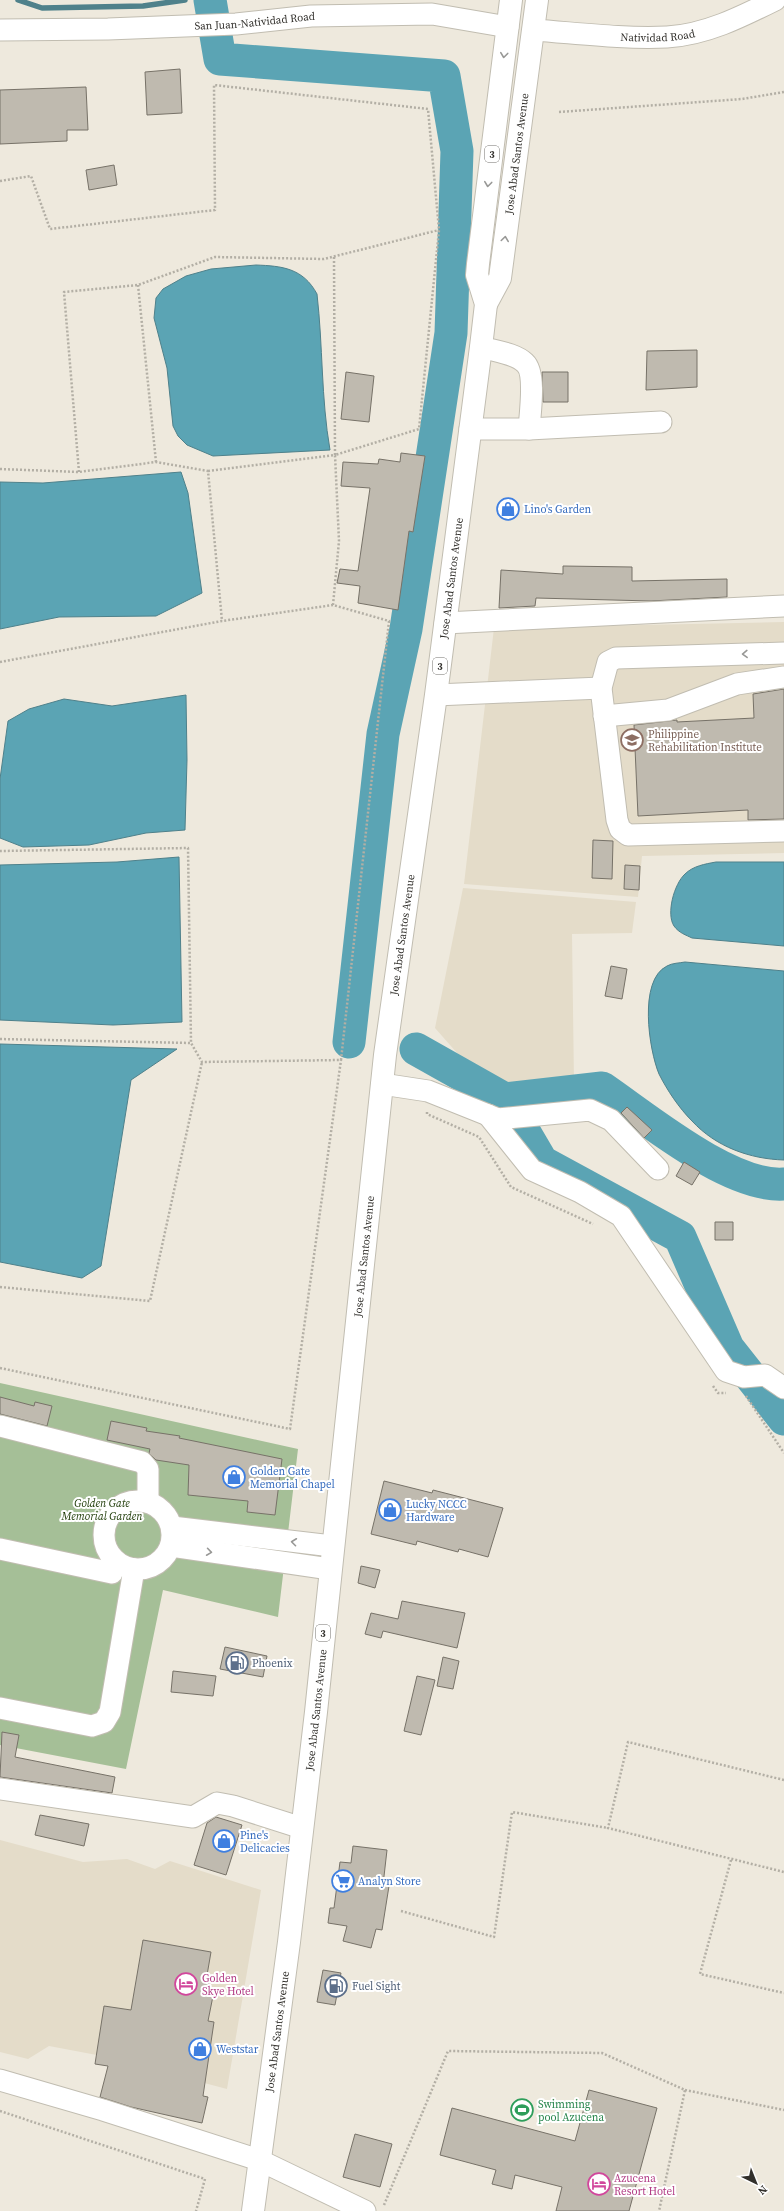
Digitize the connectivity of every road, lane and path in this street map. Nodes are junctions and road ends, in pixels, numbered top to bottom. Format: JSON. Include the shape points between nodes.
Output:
{"nodes":[{"id":1,"x":775,"y":0,"type":"edge"},
{"id":2,"x":511,"y":1,"type":"edge"},
{"id":3,"x":537,"y":1,"type":"edge"},
{"id":4,"x":508,"y":27,"type":"junction"},
{"id":5,"x":0,"y":30,"type":"edge"},
{"id":6,"x":533,"y":30,"type":"junction"},
{"id":7,"x":784,"y":92,"type":"edge"},
{"id":8,"x":559,"y":112,"type":"dead end"},
{"id":9,"x":0,"y":181,"type":"edge"},
{"id":10,"x":439,"y":230,"type":"junction"},
{"id":11,"x":334,"y":257,"type":"junction"},
{"id":12,"x":138,"y":285,"type":"junction"},
{"id":13,"x":486,"y":304,"type":"junction"},
{"id":14,"x":481,"y":347,"type":"junction"},
{"id":15,"x":662,"y":422,"type":"dead end"},
{"id":16,"x":470,"y":429,"type":"junction"},
{"id":17,"x":529,"y":429,"type":"junction"},
{"id":18,"x":335,"y":455,"type":"junction"},
{"id":19,"x":156,"y":462,"type":"junction"},
{"id":20,"x":0,"y":469,"type":"edge"},
{"id":21,"x":208,"y":471,"type":"junction"},
{"id":22,"x":79,"y":472,"type":"junction"},
{"id":23,"x":333,"y":605,"type":"junction"},
{"id":24,"x":784,"y":606,"type":"edge"},
{"id":25,"x":222,"y":620,"type":"junction"},
{"id":26,"x":445,"y":623,"type":"junction"},
{"id":27,"x":784,"y":653,"type":"edge"},
{"id":28,"x":0,"y":662,"type":"edge"},
{"id":29,"x":784,"y":677,"type":"edge"},
{"id":30,"x":601,"y":688,"type":"junction"},
{"id":31,"x":436,"y":695,"type":"junction"},
{"id":32,"x":604,"y":716,"type":"junction"},
{"id":33,"x":784,"y":831,"type":"edge"},
{"id":34,"x":0,"y":851,"type":"edge"},
{"id":35,"x":0,"y":1039,"type":"edge"},
{"id":36,"x":191,"y":1043,"type":"junction"},
{"id":37,"x":341,"y":1060,"type":"junction"},
{"id":38,"x":202,"y":1062,"type":"junction"},
{"id":39,"x":382,"y":1084,"type":"junction"},
{"id":40,"x":428,"y":1091,"type":"junction"},
{"id":41,"x":493,"y":1117,"type":"junction"},
{"id":42,"x":658,"y":1169,"type":"dead end"},
{"id":43,"x":600,"y":1228,"type":"dead end"},
{"id":44,"x":0,"y":1288,"type":"edge"},
{"id":45,"x":0,"y":1368,"type":"edge"},
{"id":46,"x":709,"y":1380,"type":"dead end"},
{"id":47,"x":739,"y":1387,"type":"junction"},
{"id":48,"x":784,"y":1388,"type":"edge"},
{"id":49,"x":0,"y":1426,"type":"edge"},
{"id":50,"x":784,"y":1453,"type":"edge"},
{"id":51,"x":148,"y":1502,"type":"junction"},
{"id":52,"x":171,"y":1537,"type":"junction"},
{"id":53,"x":332,"y":1546,"type":"junction"},
{"id":54,"x":0,"y":1549,"type":"edge"},
{"id":55,"x":113,"y":1559,"type":"junction"},
{"id":56,"x":134,"y":1569,"type":"junction"},
{"id":57,"x":330,"y":1569,"type":"junction"},
{"id":58,"x":0,"y":1708,"type":"edge"},
{"id":59,"x":784,"y":1780,"type":"edge"},
{"id":60,"x":0,"y":1789,"type":"edge"},
{"id":61,"x":302,"y":1828,"type":"junction"},
{"id":62,"x":608,"y":1828,"type":"junction"},
{"id":63,"x":731,"y":1860,"type":"junction"},
{"id":64,"x":784,"y":1872,"type":"edge"},
{"id":65,"x":401,"y":1911,"type":"dead end"},
{"id":66,"x":784,"y":1994,"type":"edge"},
{"id":67,"x":0,"y":2080,"type":"edge"},
{"id":68,"x":685,"y":2090,"type":"junction"},
{"id":69,"x":784,"y":2110,"type":"edge"},
{"id":70,"x":0,"y":2111,"type":"edge"},
{"id":71,"x":259,"y":2160,"type":"junction"},
{"id":72,"x":372,"y":2207,"type":"edge"},
{"id":73,"x":196,"y":2211,"type":"edge"},
{"id":74,"x":253,"y":2211,"type":"edge"},
{"id":75,"x":659,"y":2211,"type":"edge"}],
"edges":[{"from":1,"to":6,"type":"street","name":"Natividad Road","via":[[733,21],[668,37]]},
{"from":2,"to":4,"type":"highway","name":"Jose Abad Santos Avenue","number":"3"},
{"from":3,"to":6,"type":"highway","name":"Jose Abad Santos Avenue","number":"3"},
{"from":4,"to":5,"type":"street","name":"San Juan-Natividad Road","via":[[432,14],[311,16],[236,24],[108,29]]},
{"from":4,"to":13,"type":"highway","name":"Jose Abad Santos Avenue","number":"3","one_way":true,"via":[[477,275]]},
{"from":13,"to":6,"type":"highway","name":"Jose Abad Santos Avenue","number":"3","one_way":true,"via":[[500,278]]},
{"from":7,"to":8,"type":"path","via":[[742,99]]},
{"from":9,"to":10,"type":"path","via":[[31,176],[50,229],[215,210],[214,85],[428,109]]},
{"from":10,"to":11,"type":"path"},
{"from":10,"to":18,"type":"path","via":[[419,428]]},
{"from":11,"to":12,"type":"path","via":[[215,257]]},
{"from":11,"to":18,"type":"path"},
{"from":12,"to":19,"type":"path"},
{"from":12,"to":22,"type":"path","via":[[64,292]]},
{"from":13,"to":14,"type":"highway","name":"Jose Abad Santos Avenue","number":"3"},
{"from":14,"to":16,"type":"highway","name":"Jose Abad Santos Avenue","number":"3"},
{"from":14,"to":17,"type":"street","via":[[516,357],[525,363],[531,372]]},
{"from":15,"to":17,"type":"street"},
{"from":16,"to":17,"type":"street"},
{"from":16,"to":26,"type":"highway","name":"Jose Abad Santos Avenue","number":"3"},
{"from":18,"to":21,"type":"path"},
{"from":18,"to":23,"type":"path","via":[[339,541]]},
{"from":19,"to":21,"type":"path"},
{"from":19,"to":22,"type":"path"},
{"from":20,"to":22,"type":"path"},
{"from":21,"to":25,"type":"path"},
{"from":23,"to":25,"type":"path"},
{"from":23,"to":37,"type":"path","via":[[389,621]]},
{"from":24,"to":26,"type":"street"},
{"from":25,"to":28,"type":"path"},
{"from":26,"to":31,"type":"highway","name":"Jose Abad Santos Avenue","number":"3"},
{"from":27,"to":30,"type":"street","one_way":true,"via":[[616,658],[608,662]]},
{"from":29,"to":32,"type":"street","via":[[737,684],[668,710]]},
{"from":30,"to":31,"type":"street"},
{"from":30,"to":32,"type":"street"},
{"from":31,"to":39,"type":"highway","name":"Jose Abad Santos Avenue","number":"3"},
{"from":32,"to":33,"type":"street","via":[[617,820],[620,829],[628,835]]},
{"from":34,"to":36,"type":"path","via":[[188,848]]},
{"from":35,"to":36,"type":"path"},
{"from":36,"to":38,"type":"path"},
{"from":37,"to":38,"type":"path"},
{"from":37,"to":45,"type":"path","via":[[290,1429]]},
{"from":38,"to":44,"type":"path","via":[[150,1302]]},
{"from":39,"to":40,"type":"street"},
{"from":39,"to":53,"type":"highway","name":"Jose Abad Santos Avenue","number":"3"},
{"from":40,"to":41,"type":"street"},
{"from":40,"to":43,"type":"path","via":[[426,1114],[478,1137],[511,1187]]},
{"from":41,"to":42,"type":"street","via":[[590,1110],[611,1120]]},
{"from":41,"to":47,"type":"street","via":[[532,1170],[580,1192],[621,1216]]},
{"from":46,"to":47,"type":"path","via":[[718,1393]]},
{"from":47,"to":48,"type":"street","via":[[765,1375]]},
{"from":47,"to":50,"type":"path"},
{"from":49,"to":51,"type":"street","via":[[142,1462],[148,1469]]},
{"from":51,"to":52,"type":"street","via":[[163,1511]]},
{"from":51,"to":55,"type":"street","via":[[135,1500],[122,1504],[112,1512],[103,1536],[106,1548]]},
{"from":53,"to":52,"type":"street","one_way":true},
{"from":52,"to":56,"type":"street","via":[[160,1562]]},
{"from":52,"to":57,"type":"street","one_way":true},
{"from":53,"to":57,"type":"highway","name":"Jose Abad Santos Avenue","number":"3"},
{"from":54,"to":55,"type":"street","via":[[112,1573]]},
{"from":55,"to":56,"type":"street","via":[[122,1566]]},
{"from":56,"to":58,"type":"street","via":[[110,1712],[104,1722],[92,1726]]},
{"from":57,"to":61,"type":"highway","name":"Jose Abad Santos Avenue","number":"3"},
{"from":59,"to":62,"type":"path","via":[[628,1742]]},
{"from":60,"to":61,"type":"street","via":[[193,1817],[218,1803]]},
{"from":61,"to":71,"type":"highway","name":"Jose Abad Santos Avenue","number":"3"},
{"from":62,"to":63,"type":"path"},
{"from":62,"to":65,"type":"path","via":[[512,1812],[494,1937]]},
{"from":63,"to":64,"type":"path"},
{"from":63,"to":66,"type":"path","via":[[700,1974]]},
{"from":67,"to":71,"type":"street"},
{"from":68,"to":69,"type":"path"},
{"from":68,"to":72,"type":"path","via":[[602,2052],[448,2051],[385,2206]]},
{"from":68,"to":75,"type":"path"},
{"from":70,"to":73,"type":"path","via":[[205,2179]]},
{"from":71,"to":72,"type":"street"},
{"from":71,"to":74,"type":"highway","name":"Jose Abad Santos Avenue","number":"3"}]}
